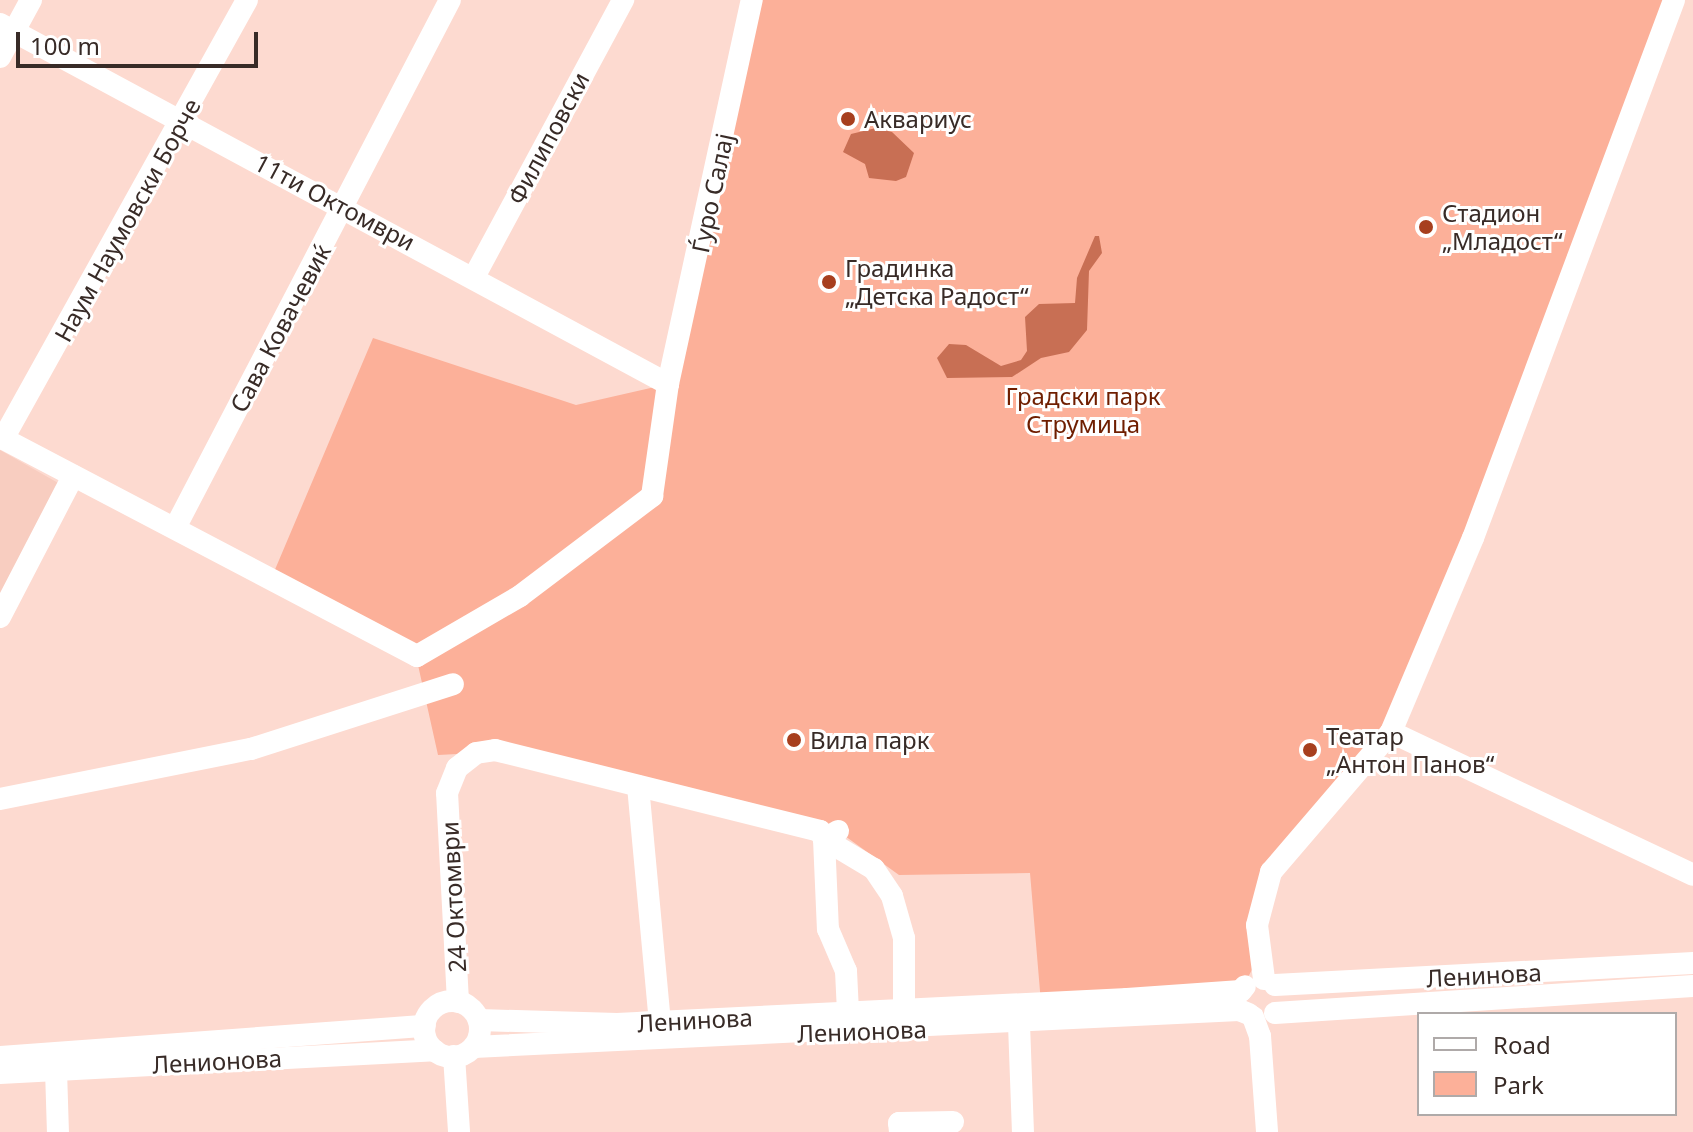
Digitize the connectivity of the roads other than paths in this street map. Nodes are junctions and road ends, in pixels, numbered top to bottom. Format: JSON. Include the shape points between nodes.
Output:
{"nodes":[{"id":1,"x":31,"y":0,"type":"edge"},
{"id":2,"x":247,"y":0,"type":"edge"},
{"id":3,"x":450,"y":0,"type":"edge"},
{"id":4,"x":623,"y":0,"type":"edge"},
{"id":5,"x":752,"y":0,"type":"edge"},
{"id":6,"x":1674,"y":0,"type":"edge"},
{"id":7,"x":7,"y":28,"type":"edge"},
{"id":8,"x":0,"y":57,"type":"edge"},
{"id":9,"x":183,"y":122,"type":"junction"},
{"id":10,"x":344,"y":207,"type":"junction"},
{"id":11,"x":474,"y":277,"type":"junction"},
{"id":12,"x":668,"y":384,"type":"junction"},
{"id":13,"x":2,"y":438,"type":"edge"},
{"id":14,"x":73,"y":476,"type":"junction"},
{"id":15,"x":175,"y":528,"type":"junction"},
{"id":16,"x":0,"y":617,"type":"edge"},
{"id":17,"x":453,"y":684,"type":"dead end"},
{"id":18,"x":1391,"y":732,"type":"junction"},
{"id":19,"x":638,"y":786,"type":"junction"},
{"id":20,"x":0,"y":799,"type":"edge"},
{"id":21,"x":831,"y":835,"type":"junction"},
{"id":22,"x":1693,"y":875,"type":"edge"},
{"id":23,"x":1693,"y":963,"type":"edge"},
{"id":24,"x":1259,"y":983,"type":"junction"},
{"id":25,"x":1693,"y":986,"type":"edge"},
{"id":26,"x":458,"y":1002,"type":"junction"},
{"id":27,"x":904,"y":1010,"type":"junction"},
{"id":28,"x":848,"y":1012,"type":"junction"},
{"id":29,"x":1261,"y":1019,"type":"junction"},
{"id":30,"x":479,"y":1020,"type":"junction"},
{"id":31,"x":660,"y":1021,"type":"junction"},
{"id":32,"x":1019,"y":1024,"type":"junction"},
{"id":33,"x":425,"y":1026,"type":"junction"},
{"id":34,"x":454,"y":1051,"type":"junction"},
{"id":35,"x":0,"y":1057,"type":"edge"},
{"id":36,"x":56,"y":1070,"type":"junction"},
{"id":37,"x":0,"y":1073,"type":"edge"},
{"id":38,"x":953,"y":1122,"type":"dead end"},
{"id":39,"x":58,"y":1132,"type":"edge"},
{"id":40,"x":459,"y":1132,"type":"edge"},
{"id":41,"x":900,"y":1132,"type":"edge"},
{"id":42,"x":1023,"y":1132,"type":"edge"},
{"id":43,"x":1267,"y":1132,"type":"edge"}],
"edges":[{"from":1,"to":7,"type":"street"},
{"from":2,"to":9,"type":"street","name":"Наум Наумовски Борче"},
{"from":3,"to":10,"type":"street","name":"Сава Ковачевиќ"},
{"from":4,"to":11,"type":"street","name":"Филиповски"},
{"from":5,"to":12,"type":"street","name":"Ѓуро Салај"},
{"from":6,"to":18,"type":"street","via":[[1468,550]]},
{"from":7,"to":8,"type":"street"},
{"from":7,"to":9,"type":"street","name":"11ти Октомври"},
{"from":9,"to":10,"type":"street","name":"11ти Октомври"},
{"from":9,"to":13,"type":"street","name":"Наум Наумовски Борче"},
{"from":10,"to":11,"type":"street","name":"11ти Октомври"},
{"from":10,"to":15,"type":"street","name":"Сава Ковачевиќ"},
{"from":11,"to":12,"type":"street","name":"11ти Октомври"},
{"from":12,"to":15,"type":"street","name":"Ѓуро Салај","via":[[652,496],[520,596],[417,656]]},
{"from":13,"to":14,"type":"street"},
{"from":14,"to":15,"type":"street"},
{"from":14,"to":16,"type":"street"},
{"from":17,"to":20,"type":"street","via":[[251,749]]},
{"from":18,"to":22,"type":"street"},
{"from":18,"to":24,"type":"street","via":[[1271,872],[1260,899]]},
{"from":19,"to":21,"type":"street","via":[[809,825]]},
{"from":19,"to":26,"type":"street","name":"24 Октомври","via":[[495,750],[476,753],[457,768],[447,793]]},
{"from":19,"to":31,"type":"street"},
{"from":21,"to":27,"type":"street","via":[[874,869],[892,896],[904,938]]},
{"from":21,"to":28,"type":"street","via":[[828,929],[846,971]]},
{"from":23,"to":24,"type":"street","name":"Ленинова"},
{"from":24,"to":27,"type":"street","name":"Ленинова","via":[[1241,991],[1204,994]]},
{"from":24,"to":29,"type":"street","via":[[1241,1001]]},
{"from":24,"to":29,"type":"street","via":[[1280,1001]]},
{"from":25,"to":29,"type":"street","name":"Ленинова"},
{"from":26,"to":30,"type":"street"},
{"from":26,"to":33,"type":"street","via":[[439,1004]]},
{"from":27,"to":28,"type":"street","name":"Ленинова"},
{"from":28,"to":31,"type":"street","name":"Ленинова"},
{"from":29,"to":32,"type":"street","name":"Ленионова","via":[[1239,1010]]},
{"from":29,"to":43,"type":"street"},
{"from":30,"to":31,"type":"street","name":"Ленинова"},
{"from":30,"to":34,"type":"street"},
{"from":32,"to":34,"type":"street","name":"Ленионова"},
{"from":32,"to":42,"type":"street"},
{"from":33,"to":34,"type":"street"},
{"from":33,"to":35,"type":"street"},
{"from":34,"to":36,"type":"street","name":"Ленионова"},
{"from":34,"to":40,"type":"street"},
{"from":36,"to":37,"type":"street","name":"Ленионова"},
{"from":36,"to":39,"type":"street"},
{"from":38,"to":41,"type":"street","via":[[899,1123]]}]}
